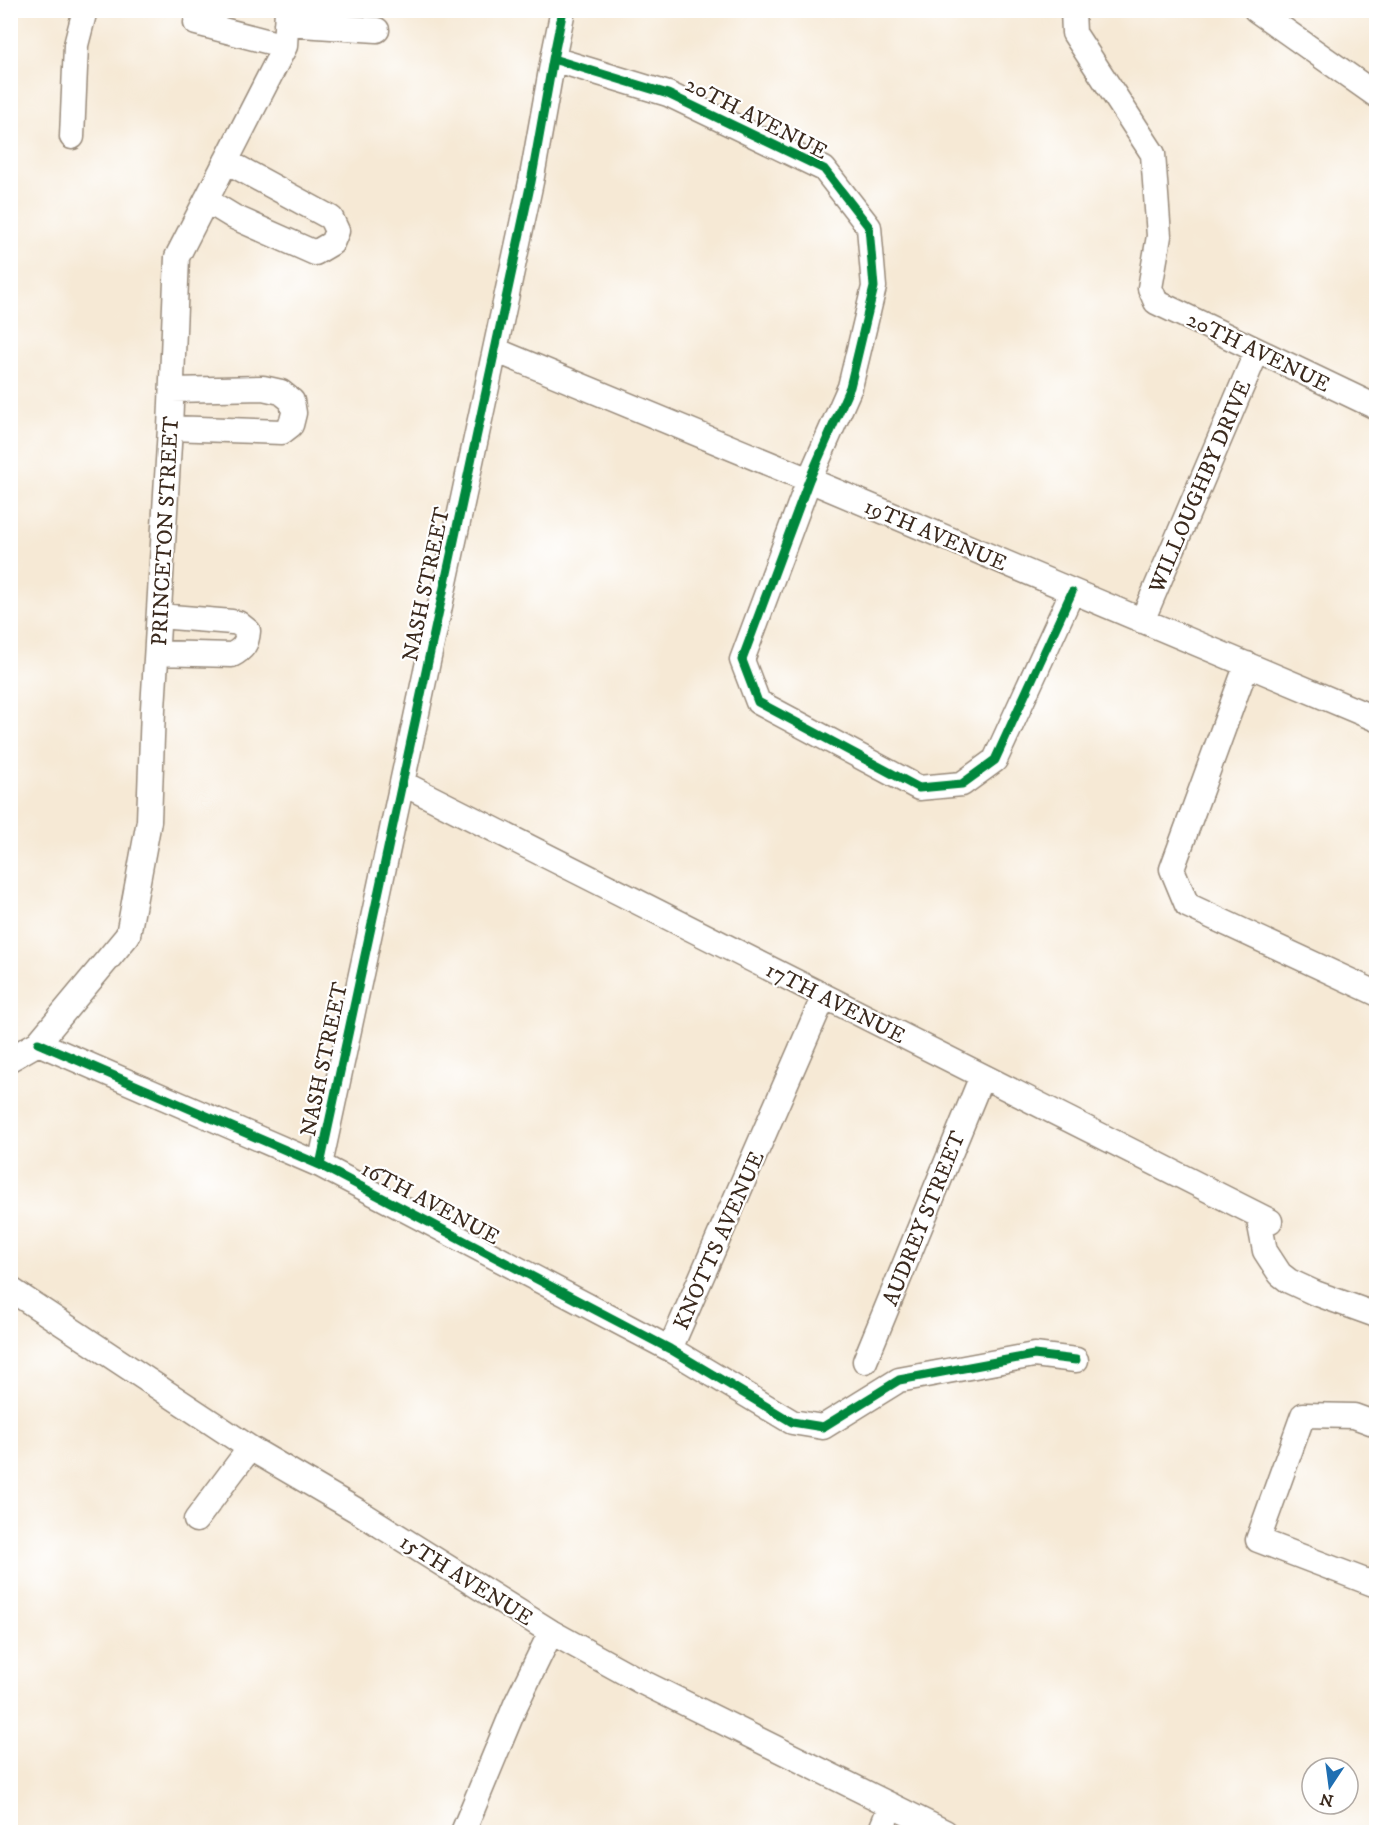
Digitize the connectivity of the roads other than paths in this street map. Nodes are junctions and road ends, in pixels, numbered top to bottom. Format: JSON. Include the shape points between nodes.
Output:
{"nodes":[{"id":1,"x":85,"y":10,"type":"edge"},
{"id":2,"x":563,"y":10,"type":"edge"},
{"id":3,"x":1073,"y":10,"type":"edge"},
{"id":4,"x":1256,"y":10,"type":"edge"},
{"id":5,"x":196,"y":23,"type":"dead end"},
{"id":6,"x":286,"y":27,"type":"edge"},
{"id":7,"x":377,"y":30,"type":"dead end"},
{"id":8,"x":553,"y":59,"type":"junction"},
{"id":9,"x":1377,"y":95,"type":"edge"},
{"id":10,"x":72,"y":137,"type":"dead end"},
{"id":11,"x":226,"y":161,"type":"junction"},
{"id":12,"x":206,"y":200,"type":"junction"},
{"id":13,"x":495,"y":350,"type":"junction"},
{"id":14,"x":1257,"y":351,"type":"junction"},
{"id":15,"x":172,"y":390,"type":"junction"},
{"id":16,"x":1377,"y":407,"type":"edge"},
{"id":17,"x":170,"y":428,"type":"junction"},
{"id":18,"x":809,"y":480,"type":"junction"},
{"id":19,"x":1072,"y":592,"type":"junction"},
{"id":20,"x":159,"y":616,"type":"junction"},
{"id":21,"x":1142,"y":621,"type":"junction"},
{"id":22,"x":157,"y":653,"type":"junction"},
{"id":23,"x":1247,"y":664,"type":"junction"},
{"id":24,"x":1377,"y":719,"type":"edge"},
{"id":25,"x":402,"y":783,"type":"junction"},
{"id":26,"x":1377,"y":993,"type":"edge"},
{"id":27,"x":824,"y":996,"type":"junction"},
{"id":28,"x":38,"y":1043,"type":"junction"},
{"id":29,"x":10,"y":1059,"type":"edge"},
{"id":30,"x":982,"y":1076,"type":"junction"},
{"id":31,"x":320,"y":1165,"type":"junction"},
{"id":32,"x":10,"y":1289,"type":"edge"},
{"id":33,"x":1377,"y":1315,"type":"edge"},
{"id":34,"x":670,"y":1349,"type":"junction"},
{"id":35,"x":1076,"y":1360,"type":"dead end"},
{"id":36,"x":865,"y":1361,"type":"dead end"},
{"id":37,"x":1377,"y":1424,"type":"edge"},
{"id":38,"x":250,"y":1448,"type":"junction"},
{"id":39,"x":196,"y":1520,"type":"dead end"},
{"id":40,"x":1377,"y":1585,"type":"edge"},
{"id":41,"x":551,"y":1632,"type":"junction"},
{"id":42,"x":891,"y":1806,"type":"junction"},
{"id":43,"x":463,"y":1833,"type":"edge"},
{"id":44,"x":880,"y":1833,"type":"edge"},
{"id":45,"x":945,"y":1833,"type":"edge"}],
"edges":[{"from":1,"to":10,"type":"street","via":[[76,45]]},
{"from":2,"to":8,"type":"street","name":"NASH STREET"},
{"from":3,"to":14,"type":"street","name":"20TH AVENUE","via":[[1074,33],[1153,154],[1159,236],[1150,288],[1156,302]]},
{"from":4,"to":9,"type":"street"},
{"from":5,"to":6,"type":"street"},
{"from":6,"to":7,"type":"street"},
{"from":6,"to":11,"type":"street","name":"PRINCETON STREET"},
{"from":8,"to":13,"type":"street","name":"NASH STREET"},
{"from":8,"to":18,"type":"street","name":"20TH AVENUE","via":[[668,94],[824,169],[869,226],[874,288],[850,387]]},
{"from":11,"to":12,"type":"street","name":"PRINCETON STREET"},
{"from":11,"to":12,"type":"street","via":[[331,218],[337,231],[332,243],[315,253],[234,217]]},
{"from":12,"to":15,"type":"street","name":"PRINCETON STREET","via":[[177,257]]},
{"from":13,"to":18,"type":"street","name":"19TH AVENUE"},
{"from":13,"to":25,"type":"street","name":"NASH STREET"},
{"from":14,"to":16,"type":"street","name":"20TH AVENUE"},
{"from":14,"to":21,"type":"street","name":"WILLOUGHBY DRIVE"},
{"from":15,"to":17,"type":"street","name":"PRINCETON STREET"},
{"from":15,"to":17,"type":"street","via":[[263,388],[286,396],[292,401],[294,413],[291,425],[282,432]]},
{"from":17,"to":20,"type":"street","name":"PRINCETON STREET"},
{"from":18,"to":19,"type":"street","name":"19TH AVENUE"},
{"from":18,"to":19,"type":"street","name":"20TH AVENUE","via":[[742,660],[758,702],[919,788],[962,784],[995,760]]},
{"from":19,"to":21,"type":"street","name":"19TH AVENUE"},
{"from":20,"to":22,"type":"street","name":"PRINCETON STREET"},
{"from":20,"to":22,"type":"street","via":[[238,623],[248,631],[242,649],[232,655]]},
{"from":21,"to":23,"type":"street","name":"19TH AVENUE"},
{"from":22,"to":28,"type":"street","name":"PRINCETON STREET","via":[[149,821],[128,935]]},
{"from":23,"to":24,"type":"street","name":"19TH AVENUE"},
{"from":23,"to":26,"type":"street","via":[[1172,869],[1179,887],[1187,906]]},
{"from":25,"to":27,"type":"street","name":"17TH AVENUE"},
{"from":25,"to":31,"type":"street","name":"NASH STREET"},
{"from":27,"to":30,"type":"street","name":"17TH AVENUE"},
{"from":27,"to":34,"type":"street","name":"KNOTTS AVENUE"},
{"from":28,"to":29,"type":"street"},
{"from":28,"to":31,"type":"street","name":"16TH AVENUE"},
{"from":30,"to":33,"type":"street","name":"17TH AVENUE","via":[[1264,1218],[1265,1251],[1280,1274],[1315,1293]]},
{"from":30,"to":36,"type":"street","name":"AUDREY STREET"},
{"from":31,"to":34,"type":"street","name":"16TH AVENUE"},
{"from":32,"to":38,"type":"street","name":"15TH AVENUE"},
{"from":34,"to":35,"type":"street","name":"16TH AVENUE","via":[[792,1422],[823,1426],[899,1380],[1034,1355]]},
{"from":37,"to":40,"type":"street","via":[[1354,1416],[1303,1415],[1258,1540]]},
{"from":38,"to":39,"type":"street"},
{"from":38,"to":41,"type":"street","name":"15TH AVENUE"},
{"from":41,"to":42,"type":"street","name":"15TH AVENUE","via":[[640,1681]]},
{"from":41,"to":43,"type":"street","via":[[516,1704]]},
{"from":42,"to":44,"type":"street"},
{"from":42,"to":45,"type":"street","name":"15TH AVENUE"}]}
